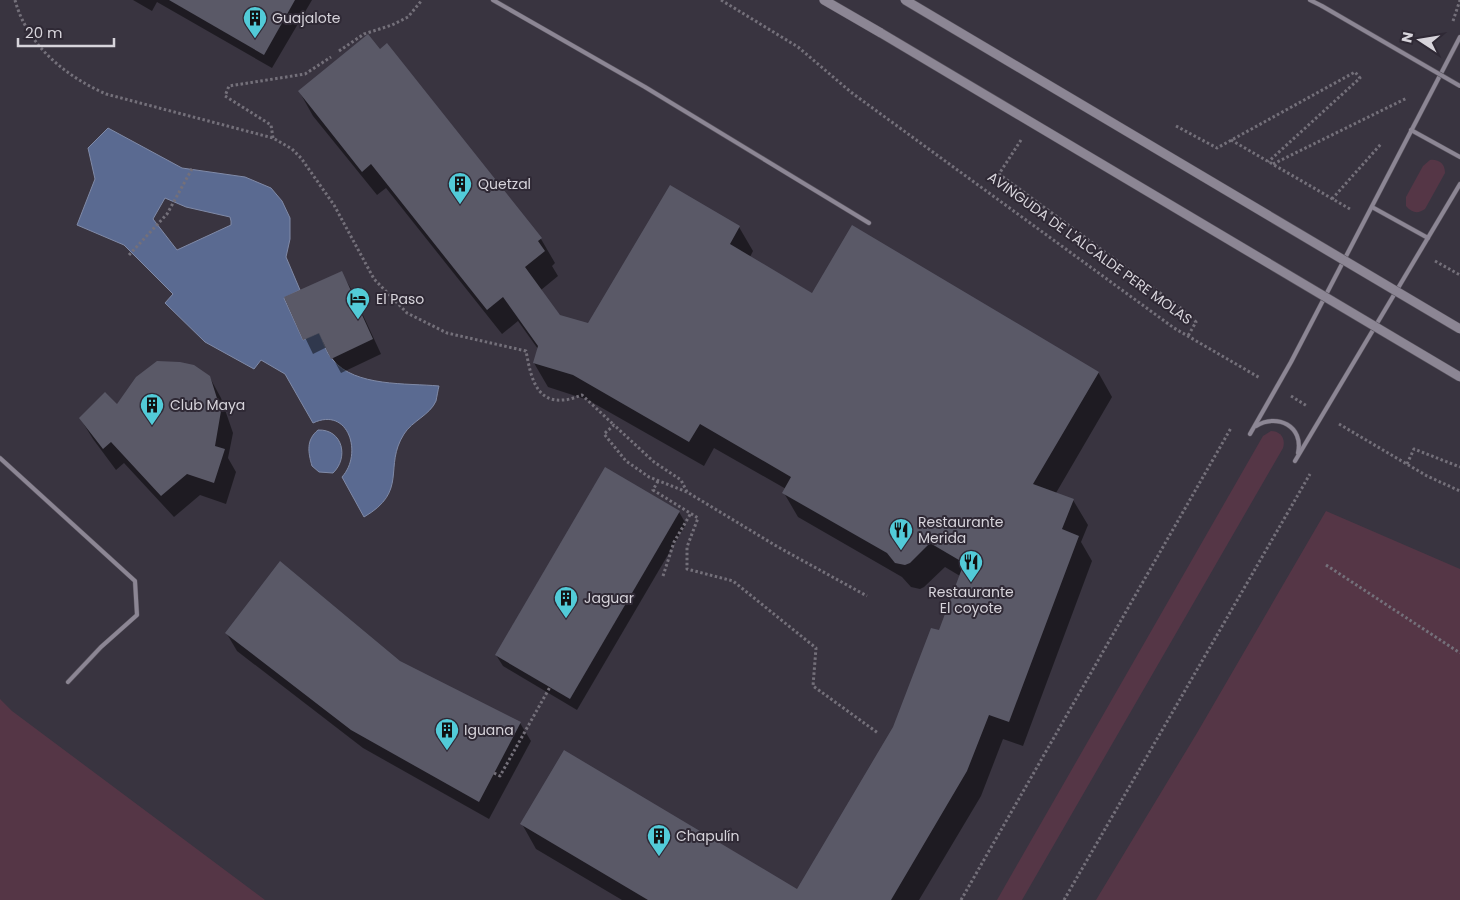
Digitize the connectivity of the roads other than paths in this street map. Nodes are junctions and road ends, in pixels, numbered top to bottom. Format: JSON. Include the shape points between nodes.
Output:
{"nodes":[{"id":1,"x":494,"y":0,"type":"edge"},
{"id":2,"x":824,"y":0,"type":"edge"},
{"id":3,"x":905,"y":0,"type":"edge"},
{"id":4,"x":1310,"y":0,"type":"edge"},
{"id":5,"x":1460,"y":36,"type":"edge"},
{"id":6,"x":1460,"y":86,"type":"edge"},
{"id":7,"x":1411,"y":130,"type":"junction"},
{"id":8,"x":1460,"y":158,"type":"edge"},
{"id":9,"x":1460,"y":184,"type":"edge"},
{"id":10,"x":1372,"y":206,"type":"junction"},
{"id":11,"x":869,"y":223,"type":"dead end"},
{"id":12,"x":1428,"y":238,"type":"junction"},
{"id":13,"x":1460,"y":329,"type":"edge"},
{"id":14,"x":1460,"y":377,"type":"edge"},
{"id":15,"x":0,"y":458,"type":"edge"},
{"id":16,"x":68,"y":682,"type":"dead end"}],
"edges":[{"from":1,"to":11,"type":"lane"},
{"from":2,"to":14,"type":"street","bridge":true},
{"from":3,"to":13,"type":"street","bridge":true},
{"from":4,"to":6,"type":"lane","bridge":true},
{"from":5,"to":7,"type":"lane"},
{"from":7,"to":8,"type":"lane"},
{"from":7,"to":10,"type":"lane"},
{"from":9,"to":12,"type":"lane"},
{"from":10,"to":12,"type":"lane"},
{"from":10,"to":12,"type":"lane","via":[[1250,434],[1257,426],[1270,420],[1286,424],[1298,440],[1295,461]]},
{"from":15,"to":16,"type":"lane","via":[[135,581],[137,615]]}]}
